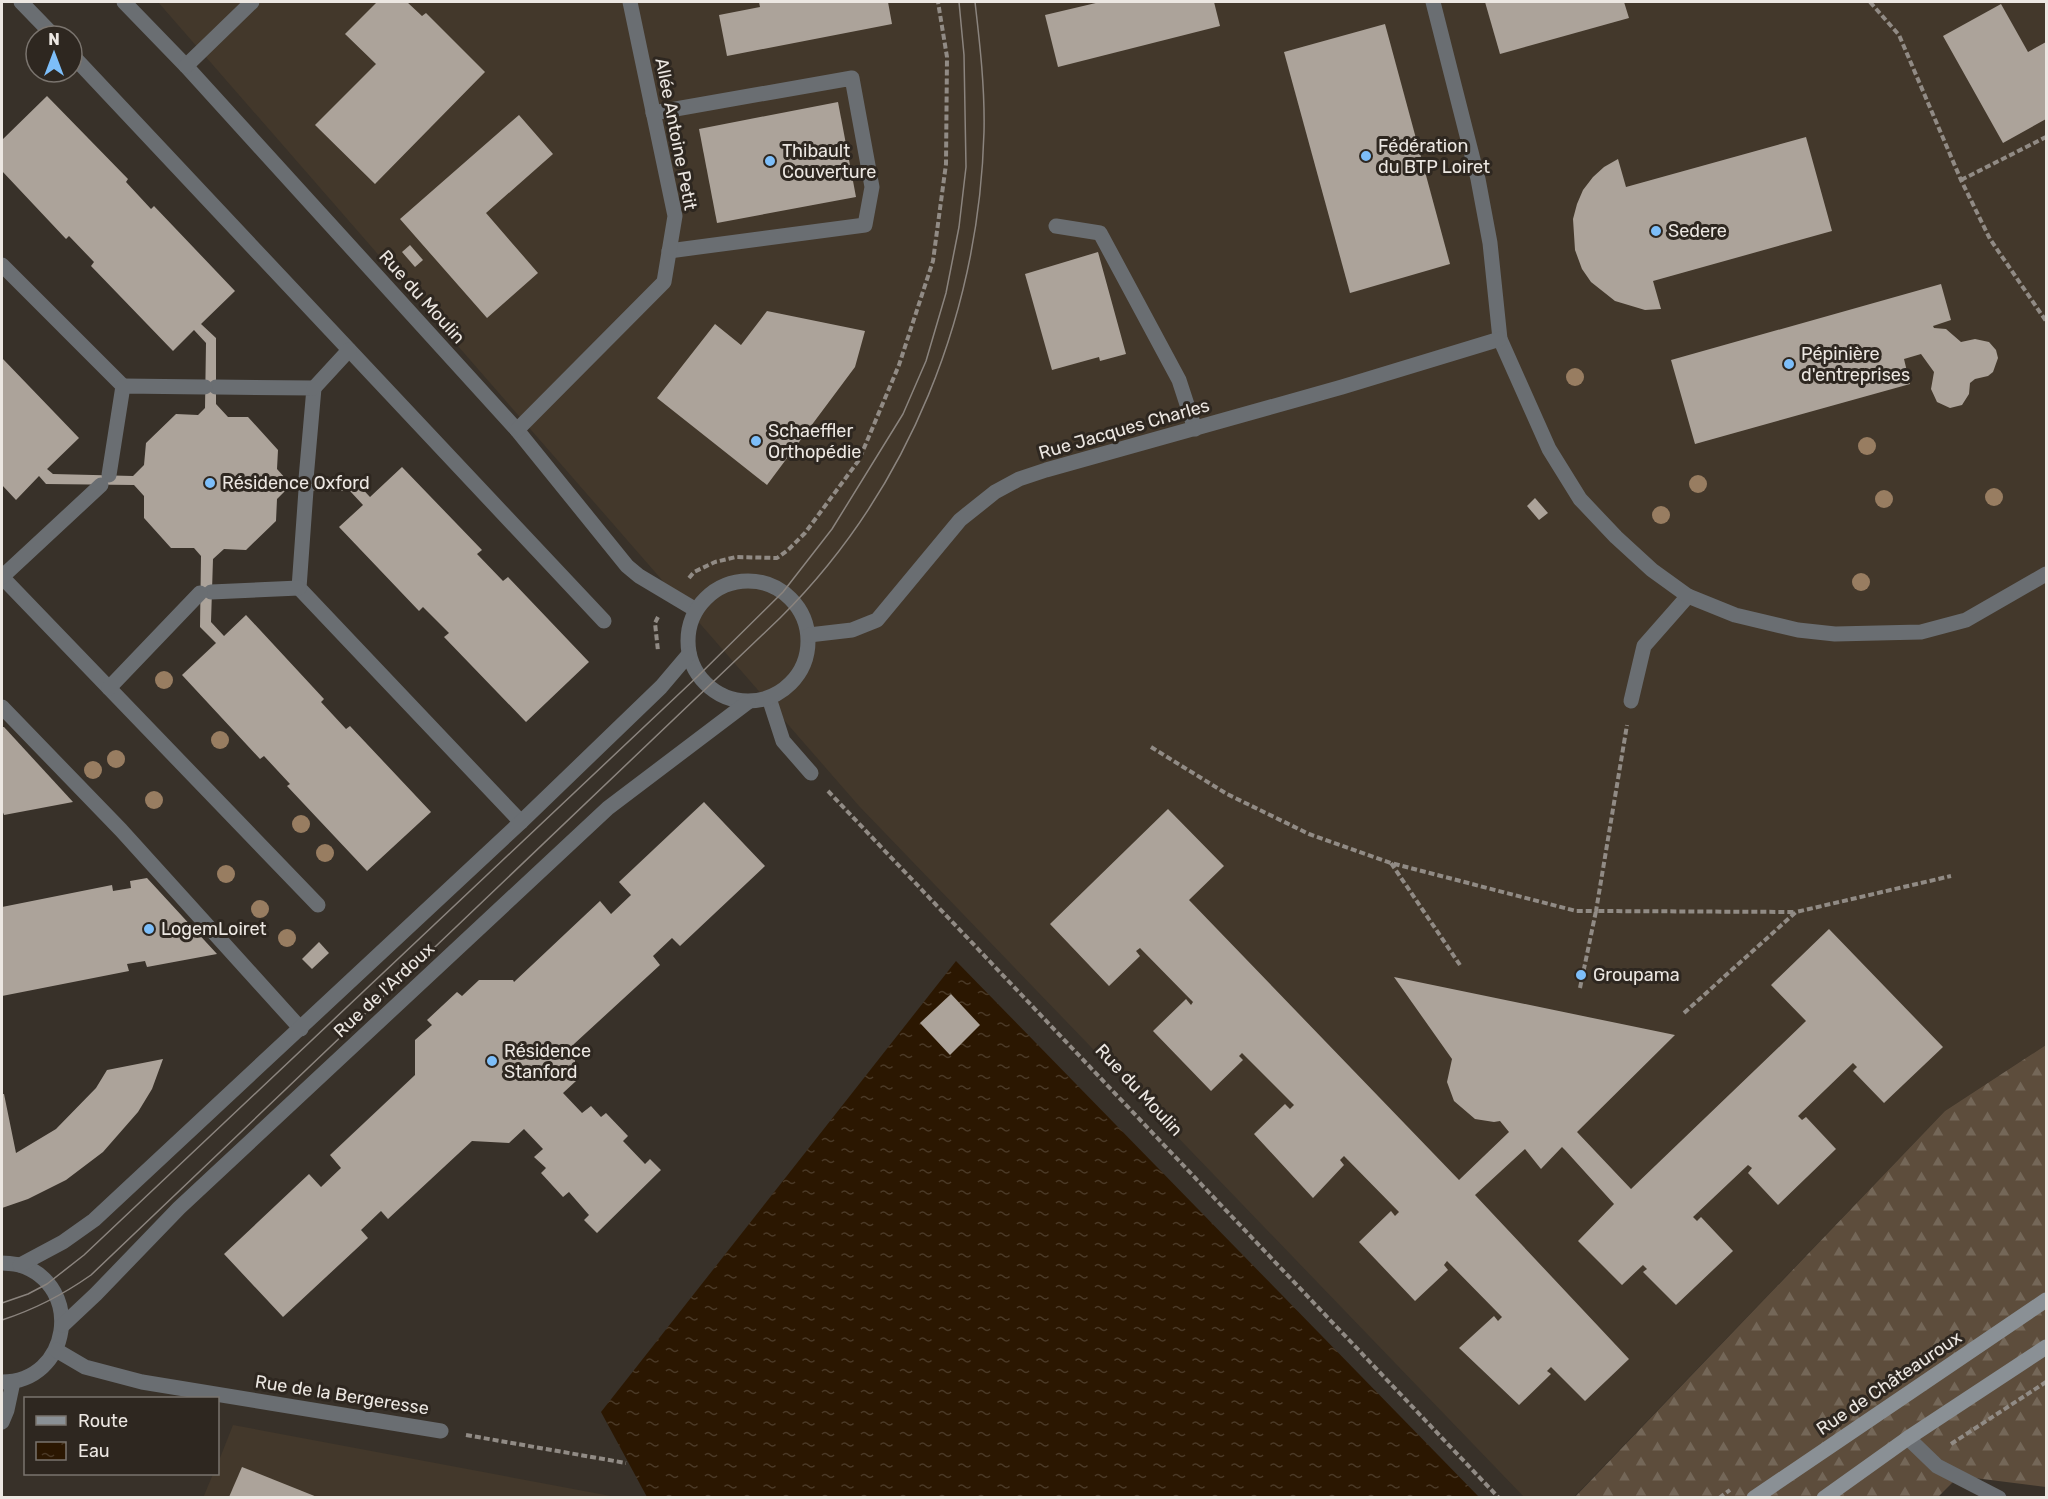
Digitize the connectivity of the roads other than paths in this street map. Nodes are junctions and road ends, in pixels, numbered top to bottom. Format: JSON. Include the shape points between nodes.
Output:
{"nodes":[{"id":1,"x":21,"y":2,"type":"edge"},
{"id":2,"x":124,"y":2,"type":"edge"},
{"id":3,"x":252,"y":2,"type":"edge"},
{"id":4,"x":630,"y":2,"type":"edge"},
{"id":5,"x":1433,"y":2,"type":"edge"},
{"id":6,"x":42,"y":24,"type":"edge"},
{"id":7,"x":186,"y":66,"type":"junction"},
{"id":8,"x":84,"y":68,"type":"edge"},
{"id":9,"x":653,"y":113,"type":"junction"},
{"id":10,"x":1056,"y":226,"type":"dead end"},
{"id":11,"x":669,"y":251,"type":"junction"},
{"id":12,"x":2,"y":265,"type":"edge"},
{"id":13,"x":1500,"y":339,"type":"junction"},
{"id":14,"x":349,"y":350,"type":"junction"},
{"id":15,"x":123,"y":386,"type":"junction"},
{"id":16,"x":314,"y":388,"type":"junction"},
{"id":17,"x":1195,"y":429,"type":"junction"},
{"id":18,"x":517,"y":430,"type":"junction"},
{"id":19,"x":2046,"y":574,"type":"edge"},
{"id":20,"x":2,"y":577,"type":"edge"},
{"id":21,"x":300,"y":588,"type":"junction"},
{"id":22,"x":1688,"y":596,"type":"junction"},
{"id":23,"x":696,"y":610,"type":"junction"},
{"id":24,"x":604,"y":621,"type":"dead end"},
{"id":25,"x":809,"y":635,"type":"junction"},
{"id":26,"x":689,"y":654,"type":"junction"},
{"id":27,"x":109,"y":688,"type":"junction"},
{"id":28,"x":769,"y":698,"type":"junction"},
{"id":29,"x":1631,"y":700,"type":"road end"},
{"id":30,"x":748,"y":702,"type":"junction"},
{"id":31,"x":2,"y":707,"type":"edge"},
{"id":32,"x":811,"y":773,"type":"road end"},
{"id":33,"x":521,"y":822,"type":"junction"},
{"id":34,"x":318,"y":905,"type":"dead end"},
{"id":35,"x":301,"y":1029,"type":"junction"},
{"id":36,"x":2,"y":1263,"type":"edge"},
{"id":37,"x":20,"y":1266,"type":"junction"},
{"id":38,"x":2046,"y":1300,"type":"edge"},
{"id":39,"x":63,"y":1325,"type":"junction"},
{"id":40,"x":2046,"y":1347,"type":"edge"},
{"id":41,"x":56,"y":1350,"type":"junction"},
{"id":42,"x":7,"y":1382,"type":"edge"},
{"id":43,"x":2,"y":1422,"type":"edge"},
{"id":44,"x":441,"y":1431,"type":"road end"},
{"id":45,"x":1908,"y":1438,"type":"junction"},
{"id":46,"x":1754,"y":1497,"type":"edge"},
{"id":47,"x":1824,"y":1497,"type":"edge"},
{"id":48,"x":1999,"y":1497,"type":"edge"}],
"edges":[{"from":1,"to":6,"type":"street"},
{"from":2,"to":7,"type":"street","name":"Rue du Moulin"},
{"from":3,"to":7,"type":"street"},
{"from":4,"to":9,"type":"street","name":"Allée Antoine Petit"},
{"from":5,"to":13,"type":"street","via":[[1478,179],[1490,243]]},
{"from":7,"to":18,"type":"street","name":"Rue du Moulin"},
{"from":8,"to":14,"type":"street"},
{"from":9,"to":11,"type":"street","name":"Allée Antoine Petit","via":[[675,216]]},
{"from":9,"to":11,"type":"street","via":[[852,78],[872,187],[865,225]]},
{"from":10,"to":17,"type":"street","via":[[1100,233],[1179,380]]},
{"from":11,"to":18,"type":"street","name":"Allée Antoine Petit","via":[[664,282]]},
{"from":12,"to":15,"type":"street"},
{"from":13,"to":17,"type":"street","name":"Rue Jacques Charles"},
{"from":13,"to":22,"type":"street","via":[[1549,449],[1580,499],[1652,570]]},
{"from":14,"to":16,"type":"street"},
{"from":14,"to":24,"type":"street"},
{"from":15,"to":16,"type":"street"},
{"from":15,"to":20,"type":"street","via":[[105,480]]},
{"from":16,"to":21,"type":"street"},
{"from":17,"to":25,"type":"street","name":"Rue Jacques Charles","via":[[1019,479],[995,492],[960,520],[877,620],[852,630]]},
{"from":18,"to":23,"type":"street","name":"Rue du Moulin","via":[[627,566]]},
{"from":19,"to":22,"type":"street","via":[[1966,620],[1921,632],[1835,634],[1798,630],[1735,615]]},
{"from":20,"to":27,"type":"street"},
{"from":21,"to":27,"type":"street","via":[[206,592]]},
{"from":21,"to":33,"type":"street"},
{"from":22,"to":29,"type":"street","via":[[1644,646]]},
{"from":23,"to":25,"type":"street","via":[[709,595],[726,585],[765,583],[795,603]]},
{"from":23,"to":26,"type":"street","via":[[690,624]]},
{"from":25,"to":28,"type":"street","via":[[804,667],[783,691]]},
{"from":26,"to":30,"type":"street","via":[[707,686],[720,695]]},
{"from":26,"to":33,"type":"street","name":"Rue de l'Ardoux","via":[[661,687]]},
{"from":27,"to":34,"type":"street"},
{"from":28,"to":30,"type":"street"},
{"from":28,"to":32,"type":"street","via":[[783,741]]},
{"from":30,"to":39,"type":"street","name":"Rue de l'Ardoux","via":[[608,808],[178,1208]]},
{"from":31,"to":35,"type":"street","via":[[121,830]]},
{"from":33,"to":35,"type":"street","name":"Rue de l'Ardoux"},
{"from":35,"to":37,"type":"street","name":"Rue de l'Ardoux","via":[[94,1220]]},
{"from":36,"to":37,"type":"street"},
{"from":37,"to":39,"type":"street","via":[[40,1276],[54,1292]]},
{"from":38,"to":46,"type":"street","name":"Rue de Châteauroux"},
{"from":39,"to":41,"type":"street"},
{"from":40,"to":45,"type":"street"},
{"from":41,"to":42,"type":"street","via":[[46,1365],[30,1377]]},
{"from":41,"to":44,"type":"street","name":"Rue de la Bergeresse","via":[[86,1367],[142,1382]]},
{"from":42,"to":43,"type":"street","via":[[7,1410]]},
{"from":45,"to":47,"type":"street"},
{"from":45,"to":48,"type":"street","via":[[1937,1466]]}]}
